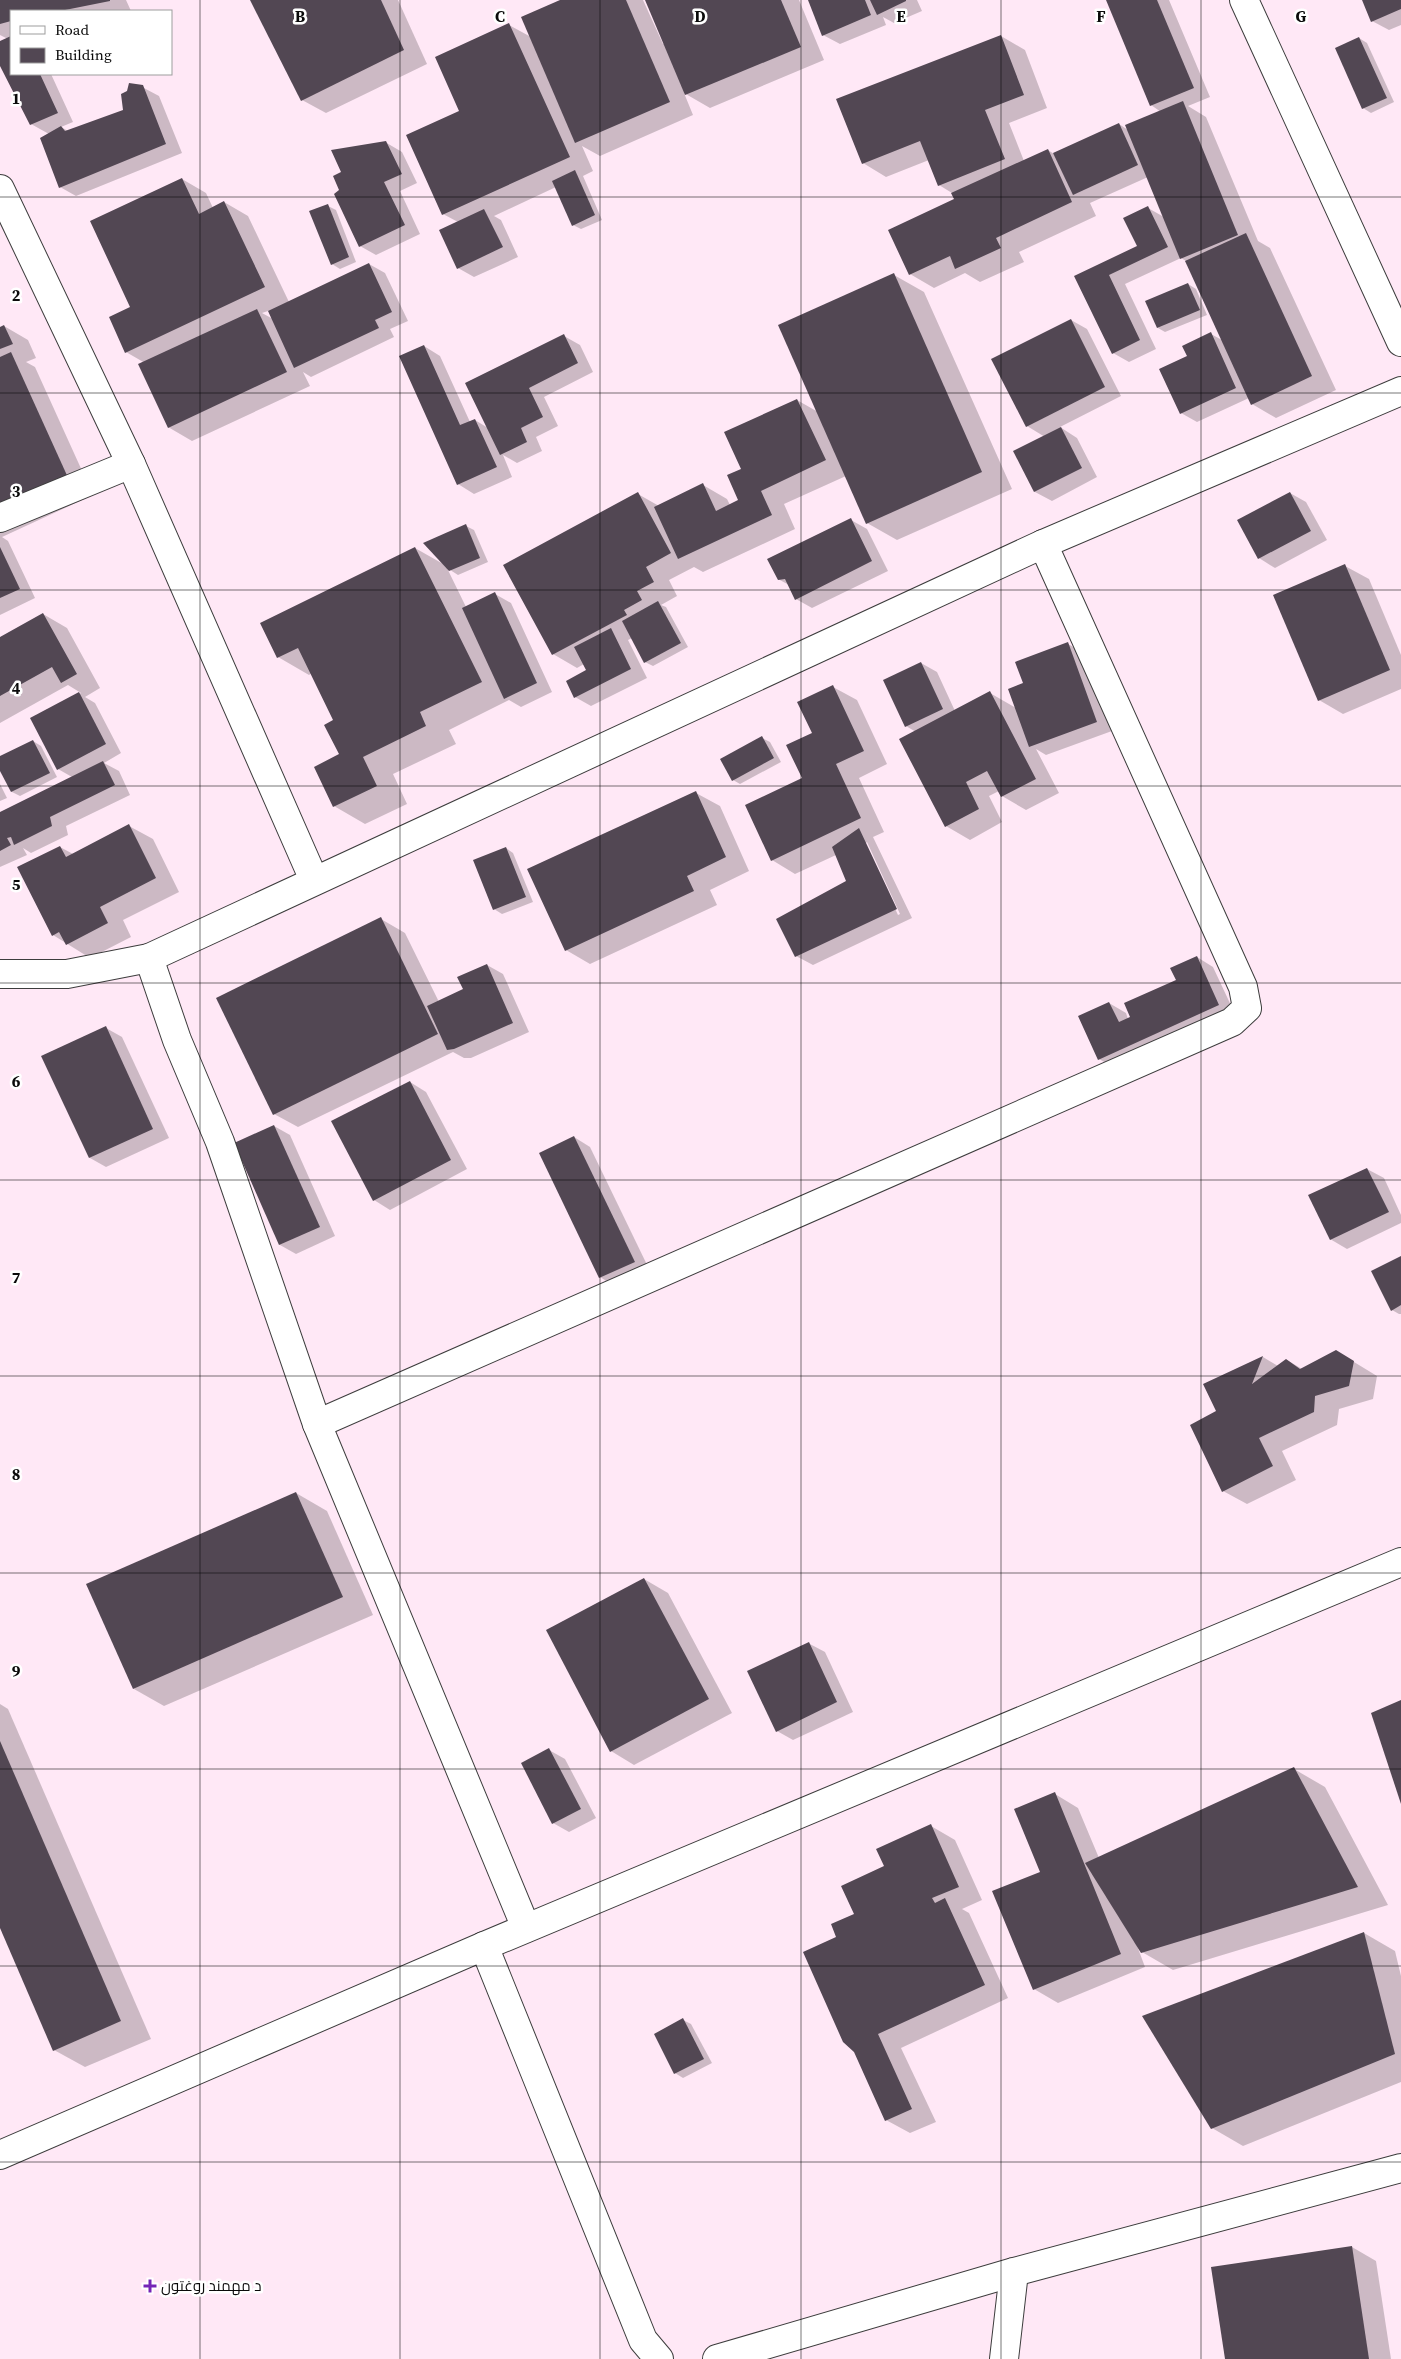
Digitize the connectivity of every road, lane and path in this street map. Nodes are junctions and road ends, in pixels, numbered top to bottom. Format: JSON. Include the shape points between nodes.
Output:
{"nodes":[{"id":1,"x":1244,"y":0,"type":"edge"},
{"id":2,"x":0,"y":190,"type":"edge"},
{"id":3,"x":1401,"y":342,"type":"edge"},
{"id":4,"x":1401,"y":391,"type":"edge"},
{"id":5,"x":131,"y":464,"type":"junction"},
{"id":6,"x":0,"y":518,"type":"edge"},
{"id":7,"x":1042,"y":544,"type":"junction"},
{"id":8,"x":314,"y":880,"type":"junction"},
{"id":9,"x":149,"y":958,"type":"junction"},
{"id":10,"x":0,"y":974,"type":"edge"},
{"id":11,"x":317,"y":1424,"type":"junction"},
{"id":12,"x":1401,"y":1562,"type":"edge"},
{"id":13,"x":526,"y":1928,"type":"junction"},
{"id":14,"x":484,"y":1946,"type":"junction"},
{"id":15,"x":0,"y":2155,"type":"edge"},
{"id":16,"x":1401,"y":2168,"type":"edge"},
{"id":17,"x":1014,"y":2272,"type":"junction"},
{"id":18,"x":659,"y":2359,"type":"edge"},
{"id":19,"x":717,"y":2359,"type":"edge"},
{"id":20,"x":1004,"y":2359,"type":"edge"}],
"edges":[{"from":1,"to":3,"type":"street"},
{"from":2,"to":5,"type":"street"},
{"from":4,"to":7,"type":"street"},
{"from":5,"to":6,"type":"street"},
{"from":5,"to":8,"type":"street"},
{"from":7,"to":8,"type":"street"},
{"from":7,"to":11,"type":"street","via":[[1243,987],[1247,1008],[1232,1022]]},
{"from":8,"to":9,"type":"street"},
{"from":9,"to":10,"type":"street","via":[[67,974]]},
{"from":9,"to":11,"type":"street","via":[[177,1040],[220,1142]]},
{"from":11,"to":13,"type":"street"},
{"from":12,"to":13,"type":"street"},
{"from":13,"to":14,"type":"street"},
{"from":14,"to":15,"type":"street"},
{"from":14,"to":18,"type":"street","via":[[643,2340]]},
{"from":16,"to":17,"type":"street"},
{"from":17,"to":19,"type":"street"},
{"from":17,"to":20,"type":"street"}]}
